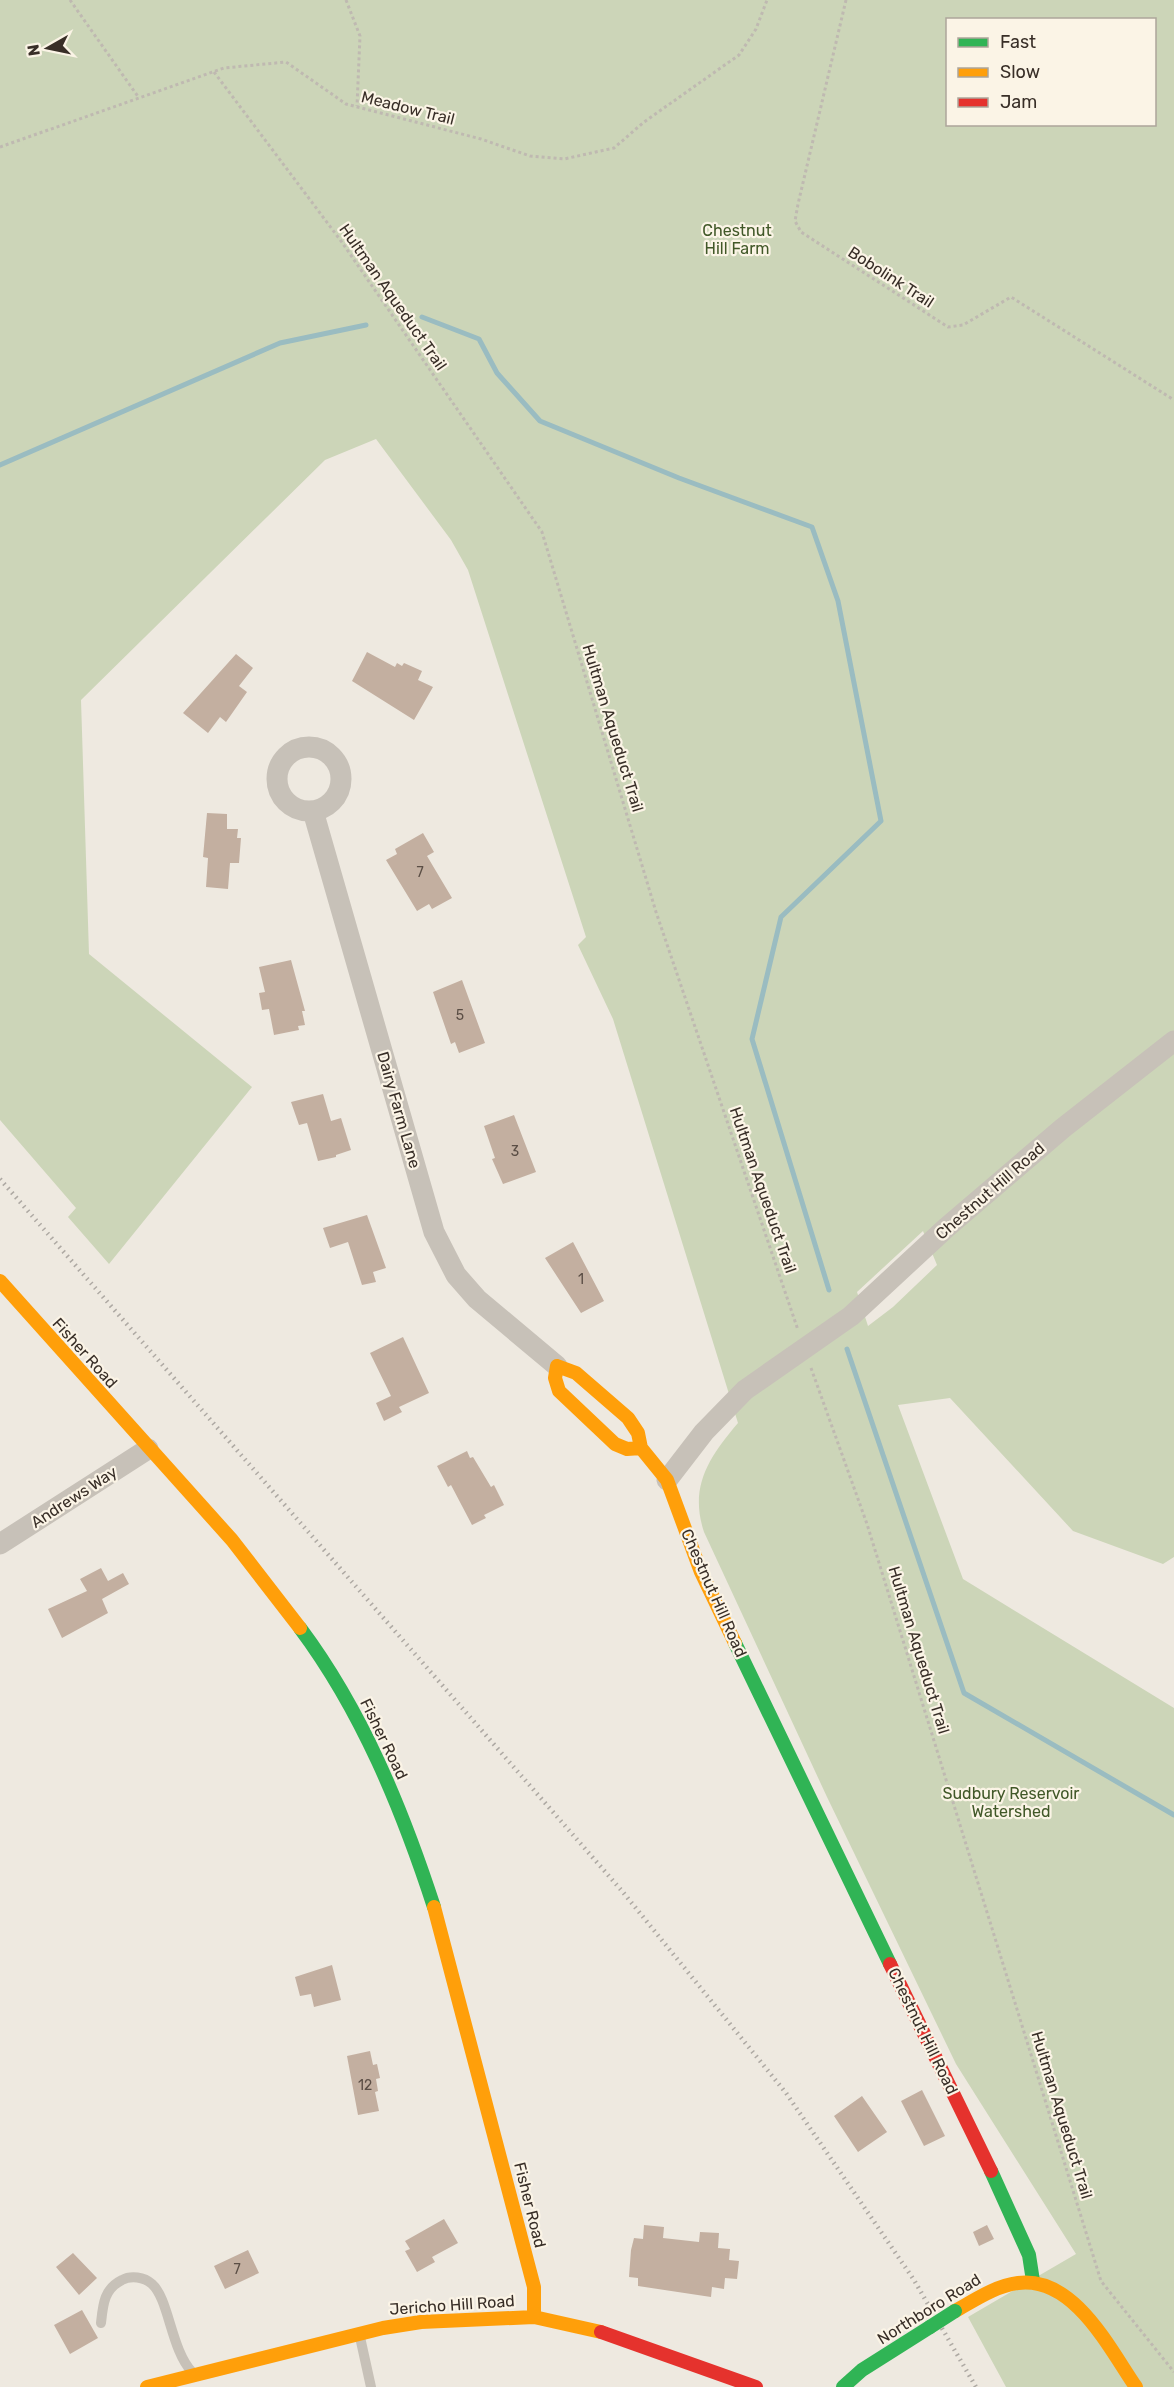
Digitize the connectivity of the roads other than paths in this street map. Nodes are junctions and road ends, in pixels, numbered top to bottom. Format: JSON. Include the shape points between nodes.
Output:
{"nodes":[{"id":1,"x":313,"y":811,"type":"dead end"},
{"id":2,"x":1174,"y":1041,"type":"edge"},
{"id":3,"x":0,"y":1281,"type":"edge"},
{"id":4,"x":557,"y":1366,"type":"junction"},
{"id":5,"x":641,"y":1448,"type":"junction"},
{"id":6,"x":148,"y":1449,"type":"junction"},
{"id":7,"x":667,"y":1480,"type":"junction"},
{"id":8,"x":0,"y":1544,"type":"edge"},
{"id":9,"x":1033,"y":2281,"type":"junction"},
{"id":10,"x":534,"y":2317,"type":"junction"},
{"id":11,"x":101,"y":2323,"type":"dead end"},
{"id":12,"x":359,"y":2333,"type":"junction"},
{"id":13,"x":194,"y":2374,"type":"junction"},
{"id":14,"x":147,"y":2387,"type":"edge"},
{"id":15,"x":371,"y":2387,"type":"edge"},
{"id":16,"x":756,"y":2387,"type":"edge"},
{"id":17,"x":843,"y":2387,"type":"edge"},
{"id":18,"x":1136,"y":2387,"type":"edge"}],
"edges":[{"from":1,"to":4,"type":"street","name":"Dairy Farm Lane","via":[[435,1232],[456,1275],[477,1299]]},
{"from":2,"to":7,"type":"street","name":"Chestnut Hill Road","via":[[1045,1143],[851,1316],[745,1390],[704,1432]]},
{"from":3,"to":6,"type":"street","name":"Fisher Road"},
{"from":4,"to":5,"type":"street","name":"Dairy Farm Lane","via":[[576,1373],[628,1418],[638,1433]]},
{"from":4,"to":5,"type":"street","via":[[559,1391],[615,1444],[627,1449]]},
{"from":5,"to":7,"type":"street","name":"Dairy Farm Lane"},
{"from":6,"to":8,"type":"street","name":"Andrews Way"},
{"from":6,"to":10,"type":"street","name":"Fisher Road","via":[[236,1546],[302,1630],[341,1690],[377,1759],[418,1855],[447,1947],[534,2288]]},
{"from":7,"to":9,"type":"street","name":"Chestnut Hill Road","via":[[701,1572],[1012,2215],[1029,2255]]},
{"from":9,"to":17,"type":"street","name":"Northboro Road","bridge":true,"via":[[992,2289],[862,2370]]},
{"from":9,"to":18,"type":"street","via":[[1050,2286],[1073,2303]]},
{"from":10,"to":12,"type":"street","name":"Jericho Hill Road","via":[[421,2322]]},
{"from":10,"to":16,"type":"street","name":"Jericho Hill Road","via":[[631,2341]]},
{"from":11,"to":13,"type":"lane","via":[[103,2299],[114,2285],[125,2278],[138,2277],[153,2284],[174,2341]]},
{"from":12,"to":13,"type":"street","name":"Jericho Hill Road"},
{"from":12,"to":15,"type":"lane"},
{"from":13,"to":14,"type":"street","name":"Jericho Hill Road"}]}
